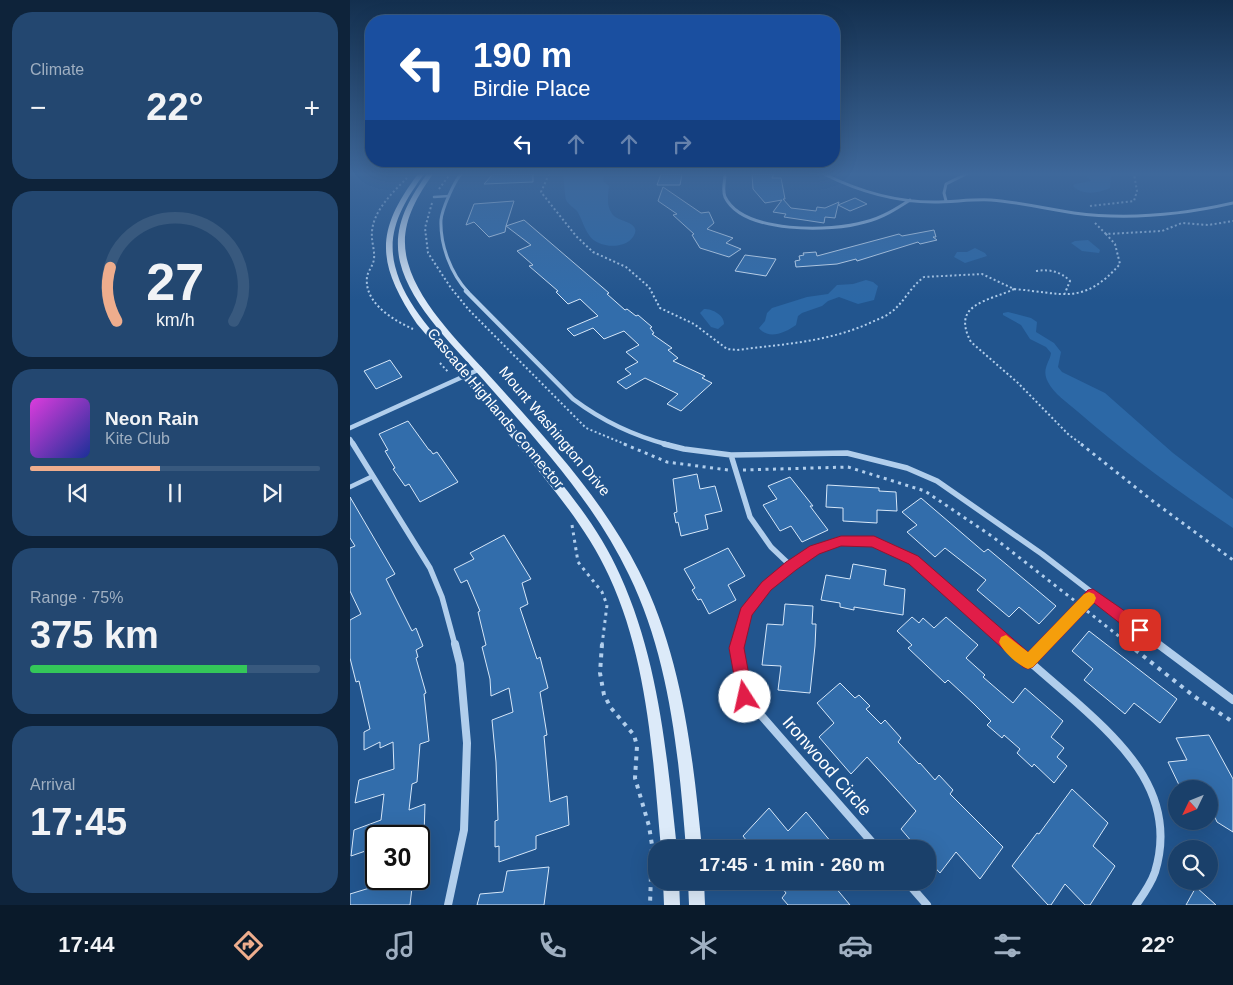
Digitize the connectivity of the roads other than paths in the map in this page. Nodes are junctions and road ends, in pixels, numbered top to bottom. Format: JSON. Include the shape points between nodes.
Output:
{"nodes":[{"id":1,"x":395,"y":216,"type":"edge"},
{"id":2,"x":405,"y":216,"type":"edge"},
{"id":3,"x":443,"y":216,"type":"edge"},
{"id":4,"x":750,"y":216,"type":"edge"},
{"id":5,"x":880,"y":216,"type":"edge"},
{"id":6,"x":480,"y":369,"type":"junction"},
{"id":7,"x":461,"y":377,"type":"junction"},
{"id":8,"x":350,"y":428,"type":"edge"},
{"id":9,"x":350,"y":438,"type":"edge"},
{"id":10,"x":731,"y":455,"type":"junction"},
{"id":11,"x":373,"y":476,"type":"junction"},
{"id":12,"x":350,"y":487,"type":"edge"},
{"id":13,"x":791,"y":566,"type":"junction"},
{"id":14,"x":1093,"y":595,"type":"junction"},
{"id":15,"x":1028,"y":662,"type":"junction"},
{"id":16,"x":1233,"y":700,"type":"edge"},
{"id":17,"x":668,"y":840,"type":"edge"},
{"id":18,"x":693,"y":840,"type":"edge"},
{"id":19,"x":870,"y":840,"type":"edge"},
{"id":20,"x":671,"y":890,"type":"edge"},
{"id":21,"x":696,"y":890,"type":"edge"},
{"id":22,"x":914,"y":890,"type":"edge"},
{"id":23,"x":448,"y":905,"type":"edge"},
{"id":24,"x":672,"y":905,"type":"edge"},
{"id":25,"x":697,"y":905,"type":"edge"},
{"id":26,"x":927,"y":905,"type":"edge"},
{"id":27,"x":1136,"y":905,"type":"edge"}],
"edges":[{"from":1,"to":7,"type":"main road","via":[[389,241],[392,274],[405,302]]},
{"from":2,"to":6,"type":"main road","name":"Mount Washington Drive","via":[[400,239],[407,275],[417,295]]},
{"from":3,"to":10,"type":"street","via":[[444,249],[460,284],[573,399],[593,414],[650,440],[684,450]]},
{"from":4,"to":5,"type":"street","via":[[776,225],[808,229],[858,224]]},
{"from":6,"to":7,"type":"street"},
{"from":6,"to":18,"type":"main road","name":"Mount Washington Drive","via":[[576,479],[617,540],[637,580],[654,622],[675,701]]},
{"from":7,"to":8,"type":"street"},
{"from":7,"to":17,"type":"main road","via":[[572,504],[615,576],[630,615],[649,689],[658,738]]},
{"from":9,"to":11,"type":"street"},
{"from":10,"to":13,"type":"street","via":[[750,517],[771,547]]},
{"from":10,"to":14,"type":"street","via":[[847,453],[907,468],[937,481],[1042,554]]},
{"from":11,"to":12,"type":"lane"},
{"from":11,"to":23,"type":"street","via":[[430,568],[442,597],[460,664],[467,743],[464,830]]},
{"from":13,"to":15,"type":"street","name":"Ironwood Circle","via":[[814,550],[841,541],[874,542],[913,560]]},
{"from":13,"to":19,"type":"street","name":"Ironwood Circle","via":[[766,586],[746,612],[736,648],[745,697]]},
{"from":14,"to":15,"type":"street"},
{"from":14,"to":16,"type":"street"},
{"from":15,"to":27,"type":"street","name":"Ironwood Circle","via":[[1111,733],[1134,758],[1154,793],[1161,828],[1156,870]]},
{"from":20,"to":24,"type":"main road"},
{"from":21,"to":25,"type":"main road"},
{"from":22,"to":26,"type":"street"}]}
